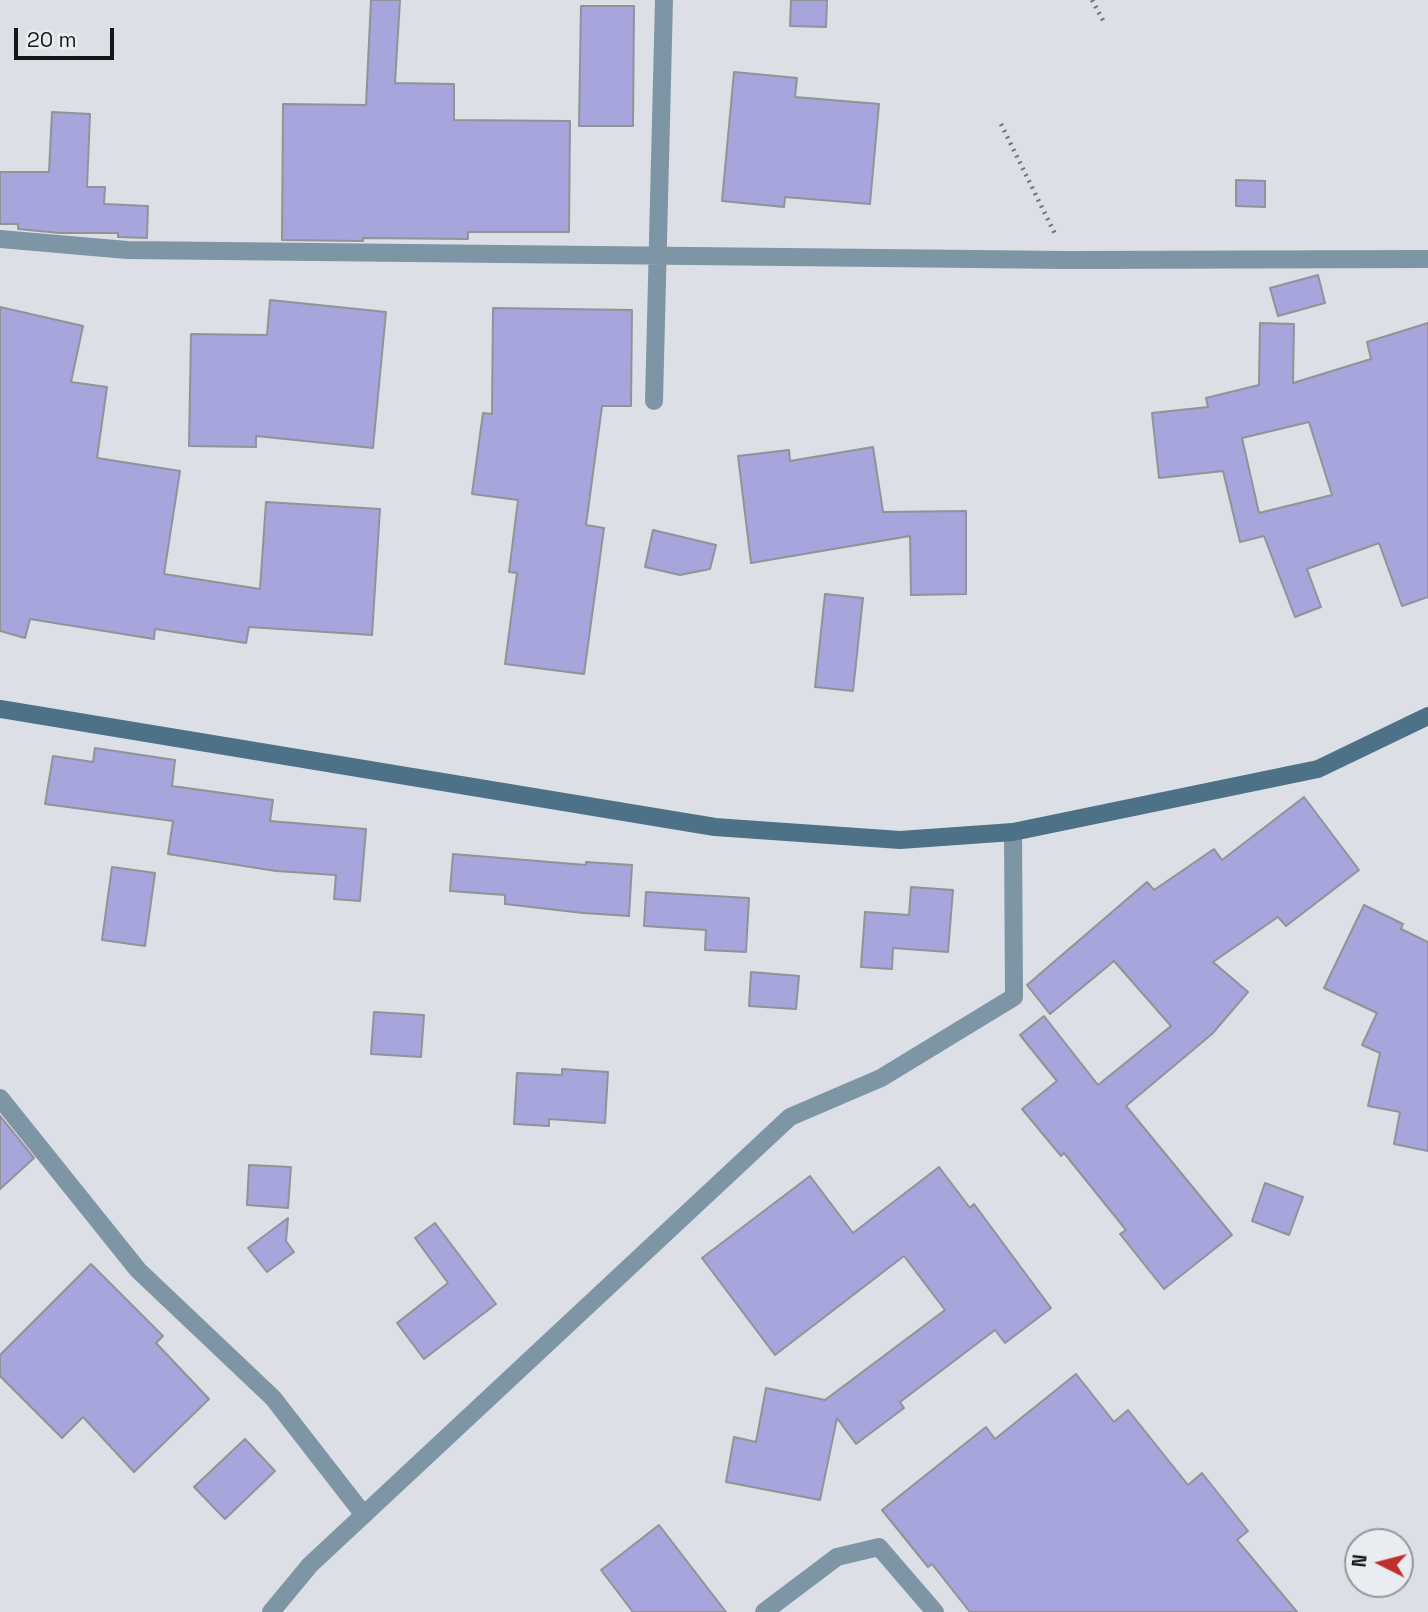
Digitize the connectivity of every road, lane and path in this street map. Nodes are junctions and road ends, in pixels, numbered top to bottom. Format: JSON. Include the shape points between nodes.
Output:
{"nodes":[{"id":1,"x":664,"y":0,"type":"edge"},
{"id":2,"x":1092,"y":0,"type":"edge"},
{"id":3,"x":1105,"y":24,"type":"dead end"},
{"id":4,"x":1001,"y":124,"type":"dead end"},
{"id":5,"x":0,"y":239,"type":"edge"},
{"id":6,"x":657,"y":255,"type":"junction"},
{"id":7,"x":1428,"y":259,"type":"edge"},
{"id":8,"x":1067,"y":260,"type":"junction"},
{"id":9,"x":654,"y":401,"type":"dead end"},
{"id":10,"x":0,"y":709,"type":"edge"},
{"id":11,"x":1428,"y":716,"type":"edge"},
{"id":12,"x":1013,"y":831,"type":"junction"},
{"id":13,"x":0,"y":1098,"type":"edge"},
{"id":14,"x":364,"y":1515,"type":"junction"},
{"id":15,"x":271,"y":1612,"type":"edge"},
{"id":16,"x":764,"y":1612,"type":"edge"},
{"id":17,"x":935,"y":1612,"type":"edge"}],
"edges":[{"from":1,"to":6,"type":"street"},
{"from":2,"to":3,"type":"path"},
{"from":4,"to":8,"type":"path"},
{"from":5,"to":6,"type":"street","via":[[127,250]]},
{"from":6,"to":8,"type":"street"},
{"from":6,"to":9,"type":"street"},
{"from":7,"to":8,"type":"street"},
{"from":10,"to":12,"type":"main road","via":[[715,827],[900,840]]},
{"from":11,"to":12,"type":"main road","via":[[1318,769]]},
{"from":12,"to":14,"type":"street","via":[[1014,997],[881,1078],[790,1116]]},
{"from":13,"to":14,"type":"street","via":[[138,1270],[273,1398]]},
{"from":14,"to":15,"type":"street","via":[[310,1564]]},
{"from":16,"to":17,"type":"street","via":[[837,1557],[879,1547]]}]}
